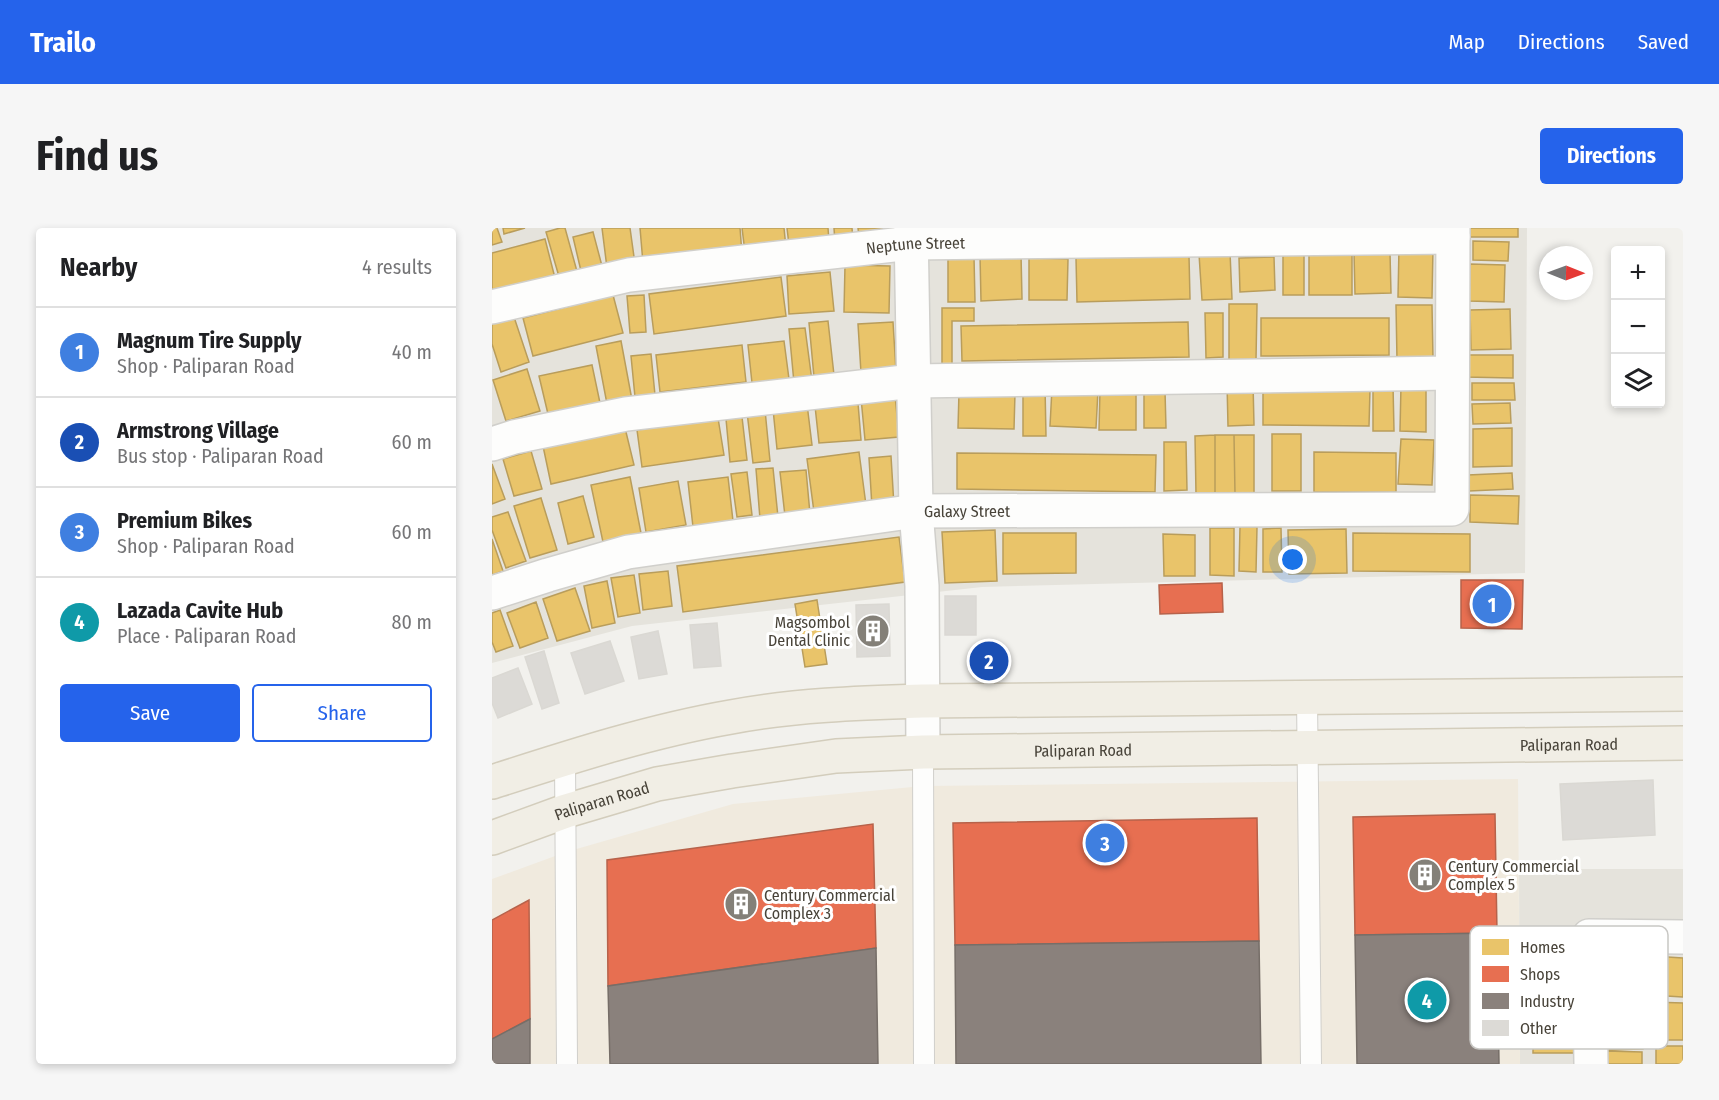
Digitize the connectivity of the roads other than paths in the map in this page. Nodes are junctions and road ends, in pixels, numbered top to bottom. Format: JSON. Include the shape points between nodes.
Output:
{"nodes":[{"id":1,"x":1453,"y":232,"type":"edge"},
{"id":2,"x":911,"y":236,"type":"edge"},
{"id":3,"x":492,"y":307,"type":"edge"},
{"id":4,"x":1452,"y":373,"type":"junction"},
{"id":5,"x":913,"y":381,"type":"junction"},
{"id":6,"x":492,"y":444,"type":"edge"},
{"id":7,"x":916,"y":511,"type":"junction"},
{"id":8,"x":492,"y":593,"type":"edge"},
{"id":9,"x":1683,"y":694,"type":"edge"},
{"id":10,"x":1307,"y":698,"type":"junction"},
{"id":11,"x":923,"y":701,"type":"junction"},
{"id":12,"x":1683,"y":743,"type":"edge"},
{"id":13,"x":1307,"y":747,"type":"junction"},
{"id":14,"x":923,"y":752,"type":"junction"},
{"id":15,"x":565,"y":759,"type":"junction"},
{"id":16,"x":492,"y":782,"type":"edge"},
{"id":17,"x":566,"y":811,"type":"junction"},
{"id":18,"x":492,"y":838,"type":"edge"},
{"id":19,"x":1668,"y":937,"type":"edge"},
{"id":20,"x":1683,"y":937,"type":"edge"},
{"id":21,"x":1591,"y":1049,"type":"edge"},
{"id":22,"x":567,"y":1064,"type":"edge"},
{"id":23,"x":924,"y":1064,"type":"edge"},
{"id":24,"x":1311,"y":1064,"type":"edge"},
{"id":25,"x":1591,"y":1064,"type":"edge"}],
"edges":[{"from":1,"to":2,"type":"street","name":"Neptune Street"},
{"from":1,"to":4,"type":"street"},
{"from":2,"to":3,"type":"street","name":"Neptune Street","via":[[629,275]]},
{"from":2,"to":5,"type":"street"},
{"from":4,"to":5,"type":"street"},
{"from":4,"to":7,"type":"street","name":"Galaxy Street","via":[[1452,508]]},
{"from":5,"to":6,"type":"street","via":[[626,414]]},
{"from":5,"to":7,"type":"street"},
{"from":7,"to":8,"type":"street","name":"Galaxy Street","via":[[628,552]]},
{"from":7,"to":11,"type":"street","via":[[922,586]]},
{"from":9,"to":10,"type":"main road"},
{"from":10,"to":11,"type":"main road"},
{"from":10,"to":13,"type":"lane"},
{"from":11,"to":14,"type":"street"},
{"from":11,"to":15,"type":"main road","via":[[839,704],[732,717],[652,734]]},
{"from":12,"to":13,"type":"main road","name":"Paliparan Road"},
{"from":13,"to":14,"type":"main road","name":"Paliparan Road"},
{"from":13,"to":24,"type":"lane"},
{"from":14,"to":17,"type":"main road","name":"Paliparan Road","via":[[836,756],[732,771],[657,784]]},
{"from":14,"to":23,"type":"lane"},
{"from":15,"to":16,"type":"main road"},
{"from":15,"to":17,"type":"lane"},
{"from":17,"to":18,"type":"main road","name":"Paliparan Road"},
{"from":17,"to":22,"type":"lane"},
{"from":19,"to":20,"type":"street"},
{"from":21,"to":25,"type":"street"}]}
